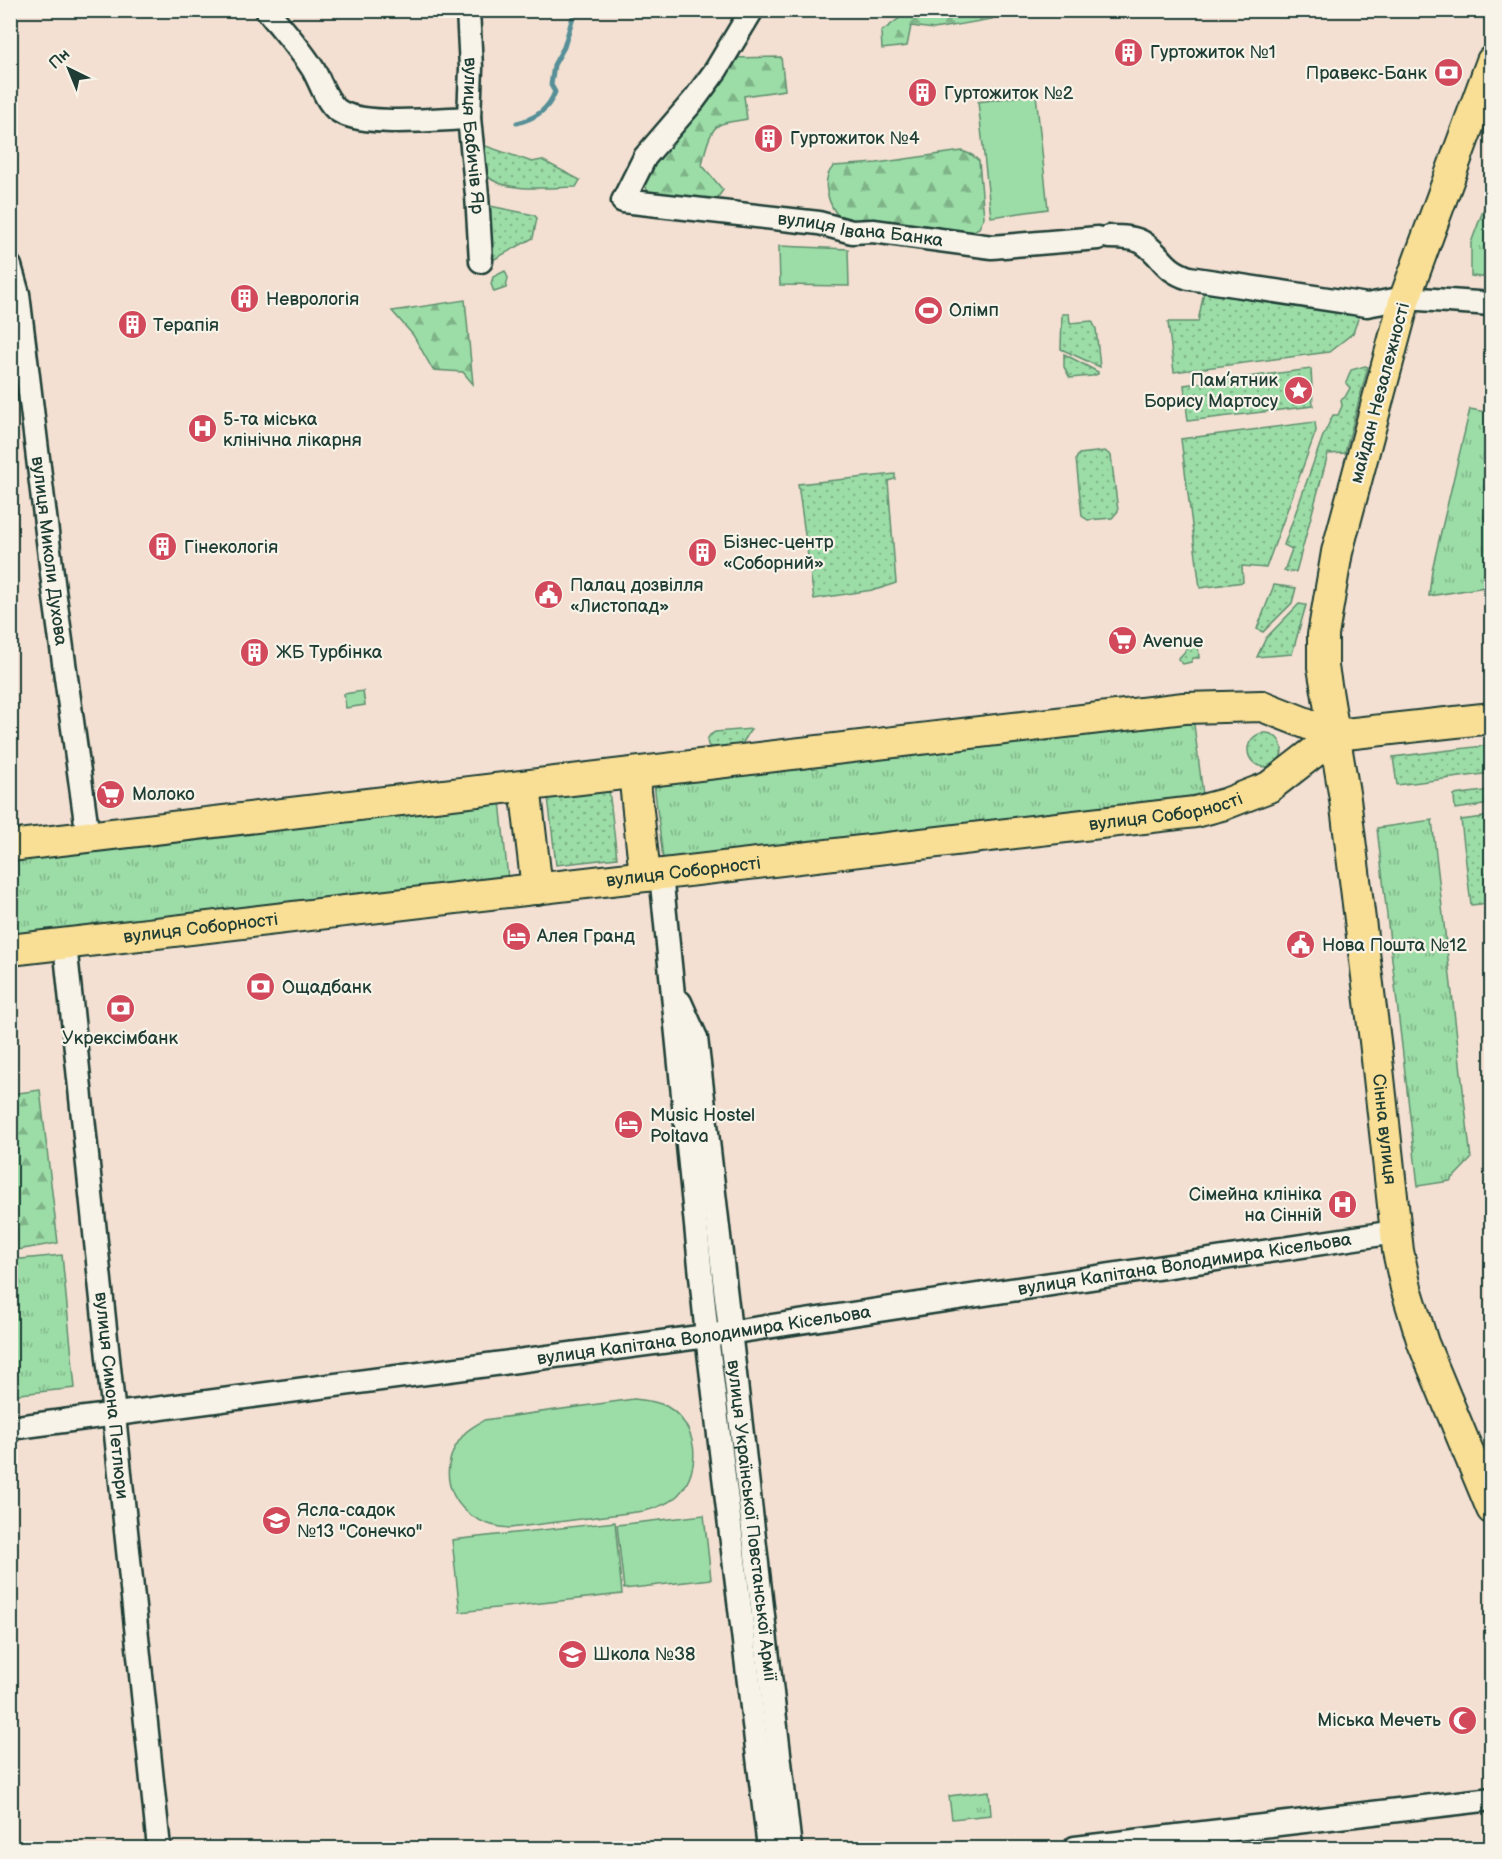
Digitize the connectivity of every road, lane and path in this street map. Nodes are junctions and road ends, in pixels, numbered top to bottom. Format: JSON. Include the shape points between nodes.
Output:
{"nodes":[{"id":1,"x":267,"y":10,"type":"edge"},
{"id":2,"x":468,"y":10,"type":"edge"},
{"id":3,"x":752,"y":10,"type":"edge"},
{"id":4,"x":1491,"y":61,"type":"edge"},
{"id":5,"x":469,"y":118,"type":"junction"},
{"id":6,"x":481,"y":261,"type":"dead end"},
{"id":7,"x":10,"y":266,"type":"edge"},
{"id":8,"x":1405,"y":298,"type":"junction"},
{"id":9,"x":1491,"y":304,"type":"edge"},
{"id":10,"x":1491,"y":718,"type":"edge"},
{"id":11,"x":1336,"y":735,"type":"junction"},
{"id":12,"x":634,"y":773,"type":"junction"},
{"id":13,"x":525,"y":786,"type":"junction"},
{"id":14,"x":88,"y":837,"type":"junction"},
{"id":15,"x":10,"y":846,"type":"edge"},
{"id":16,"x":653,"y":875,"type":"junction"},
{"id":17,"x":537,"y":889,"type":"junction"},
{"id":18,"x":65,"y":944,"type":"junction"},
{"id":19,"x":10,"y":950,"type":"edge"},
{"id":20,"x":671,"y":981,"type":"junction"},
{"id":21,"x":1395,"y":1232,"type":"junction"},
{"id":22,"x":730,"y":1332,"type":"junction"},
{"id":23,"x":707,"y":1336,"type":"junction"},
{"id":24,"x":114,"y":1414,"type":"junction"},
{"id":25,"x":10,"y":1428,"type":"edge"},
{"id":26,"x":1491,"y":1509,"type":"edge"},
{"id":27,"x":1491,"y":1800,"type":"edge"},
{"id":28,"x":159,"y":1848,"type":"edge"},
{"id":29,"x":769,"y":1848,"type":"edge"},
{"id":30,"x":790,"y":1848,"type":"edge"},
{"id":31,"x":1075,"y":1848,"type":"edge"}],
"edges":[{"from":1,"to":5,"type":"street","via":[[297,45],[330,101],[344,114],[377,121]]},
{"from":2,"to":5,"type":"street","name":"вулиця Бабичів Яр"},
{"from":3,"to":8,"type":"street","name":"вулиця Івана Банка","via":[[716,70],[645,157],[623,201],[992,247],[1126,238],[1144,243],[1168,268],[1190,278],[1367,305]]},
{"from":4,"to":8,"type":"main road","name":"майдан Незалежності"},
{"from":5,"to":6,"type":"street","name":"вулиця Бабичів Яр"},
{"from":7,"to":14,"type":"street","name":"вулиця Миколи Духова","via":[[18,294]]},
{"from":8,"to":9,"type":"street","name":"вулиця Івана Банка"},
{"from":8,"to":11,"type":"main road","name":"майдан Незалежності","via":[[1337,552],[1323,635],[1323,667]]},
{"from":10,"to":11,"type":"main road"},
{"from":11,"to":12,"type":"main road","via":[[1262,706],[1212,706]]},
{"from":11,"to":16,"type":"main road","name":"вулиця Соборності","via":[[1269,787],[1195,812]]},
{"from":11,"to":21,"type":"main road","name":"Сінна вулиця"},
{"from":12,"to":13,"type":"main road"},
{"from":12,"to":16,"type":"main road"},
{"from":13,"to":14,"type":"main road"},
{"from":13,"to":17,"type":"main road"},
{"from":14,"to":15,"type":"main road"},
{"from":16,"to":17,"type":"main road","name":"вулиця Соборності"},
{"from":16,"to":20,"type":"street","name":"вулиця Української Повстанської Армії"},
{"from":17,"to":18,"type":"main road","name":"вулиця Соборності"},
{"from":18,"to":19,"type":"main road","name":"вулиця Соборності"},
{"from":18,"to":24,"type":"street","name":"вулиця Симона Петлюри"},
{"from":20,"to":22,"type":"street","name":"вулиця Української Повстанської Армії","via":[[696,1038]]},
{"from":20,"to":23,"type":"street","name":"вулиця Української Повстанської Армії"},
{"from":21,"to":22,"type":"street","name":"вулиця Капітана Володимира Кісельова"},
{"from":21,"to":26,"type":"main road","name":"Сінна вулиця","via":[[1406,1288],[1423,1343]]},
{"from":22,"to":23,"type":"street","name":"вулиця Капітана Володимира Кісельова"},
{"from":22,"to":30,"type":"street","name":"вулиця Української Повстанської Армії"},
{"from":23,"to":24,"type":"street","name":"вулиця Капітана Володимира Кісельова"},
{"from":23,"to":29,"type":"street","name":"вулиця Української Повстанської Армії"},
{"from":24,"to":25,"type":"street","name":"вулиця Капітана Володимира Кісельова"},
{"from":24,"to":28,"type":"street","name":"вулиця Симона Петлюри"},
{"from":27,"to":31,"type":"street"}]}
